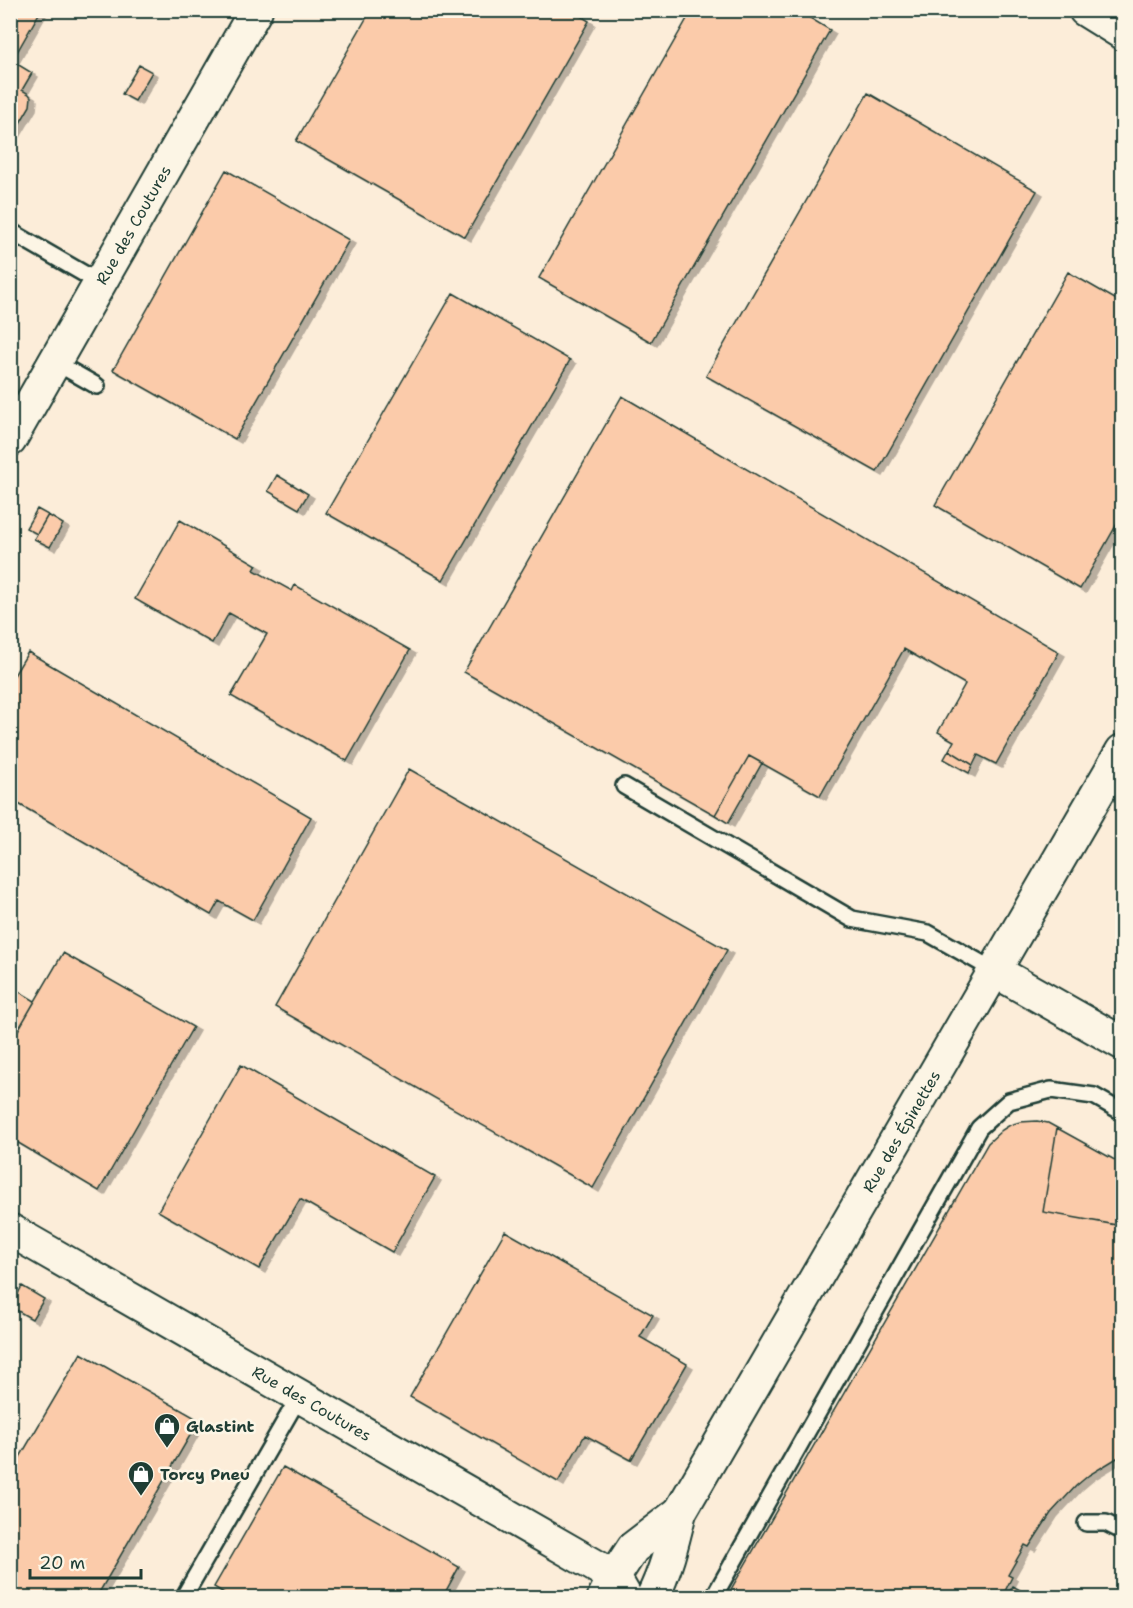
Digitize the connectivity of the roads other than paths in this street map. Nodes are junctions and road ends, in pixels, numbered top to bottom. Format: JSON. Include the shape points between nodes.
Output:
{"nodes":[{"id":1,"x":256,"y":10,"type":"edge"},
{"id":2,"x":1085,"y":10,"type":"edge"},
{"id":3,"x":1122,"y":33,"type":"edge"},
{"id":4,"x":10,"y":231,"type":"edge"},
{"id":5,"x":100,"y":283,"type":"junction"},
{"id":6,"x":55,"y":362,"type":"junction"},
{"id":7,"x":97,"y":386,"type":"dead end"},
{"id":8,"x":10,"y":440,"type":"edge"},
{"id":9,"x":1122,"y":750,"type":"edge"},
{"id":10,"x":624,"y":786,"type":"dead end"},
{"id":11,"x":995,"y":971,"type":"junction"},
{"id":12,"x":1122,"y":1043,"type":"edge"},
{"id":13,"x":1122,"y":1113,"type":"edge"},
{"id":14,"x":10,"y":1230,"type":"edge"},
{"id":15,"x":300,"y":1395,"type":"junction"},
{"id":16,"x":680,"y":1512,"type":"junction"},
{"id":17,"x":1086,"y":1523,"type":"dead end"},
{"id":18,"x":1122,"y":1531,"type":"edge"},
{"id":19,"x":614,"y":1591,"type":"edge"},
{"id":20,"x":183,"y":1598,"type":"edge"},
{"id":21,"x":652,"y":1598,"type":"edge"},
{"id":22,"x":713,"y":1598,"type":"edge"}],
"edges":[{"from":1,"to":5,"type":"street","name":"Rue des Coutures"},
{"from":2,"to":3,"type":"street"},
{"from":4,"to":5,"type":"lane"},
{"from":5,"to":6,"type":"street","name":"Rue des Coutures"},
{"from":6,"to":7,"type":"lane"},
{"from":6,"to":8,"type":"street","name":"Rue des Coutures"},
{"from":9,"to":11,"type":"street","name":"Rue des Épinettes"},
{"from":10,"to":11,"type":"lane","via":[[852,919],[928,933]]},
{"from":11,"to":12,"type":"street"},
{"from":11,"to":16,"type":"street","name":"Rue des Épinettes"},
{"from":13,"to":22,"type":"lane","via":[[1094,1096],[1051,1090],[1009,1101],[979,1128]]},
{"from":14,"to":15,"type":"street","name":"Rue des Coutures"},
{"from":15,"to":19,"type":"street","name":"Rue des Coutures"},
{"from":15,"to":20,"type":"lane"},
{"from":16,"to":19,"type":"street","name":"Rue des Épinettes","via":[[633,1548]]},
{"from":16,"to":21,"type":"street","name":"Rue des Épinettes"},
{"from":17,"to":18,"type":"lane","via":[[1106,1522]]}]}
